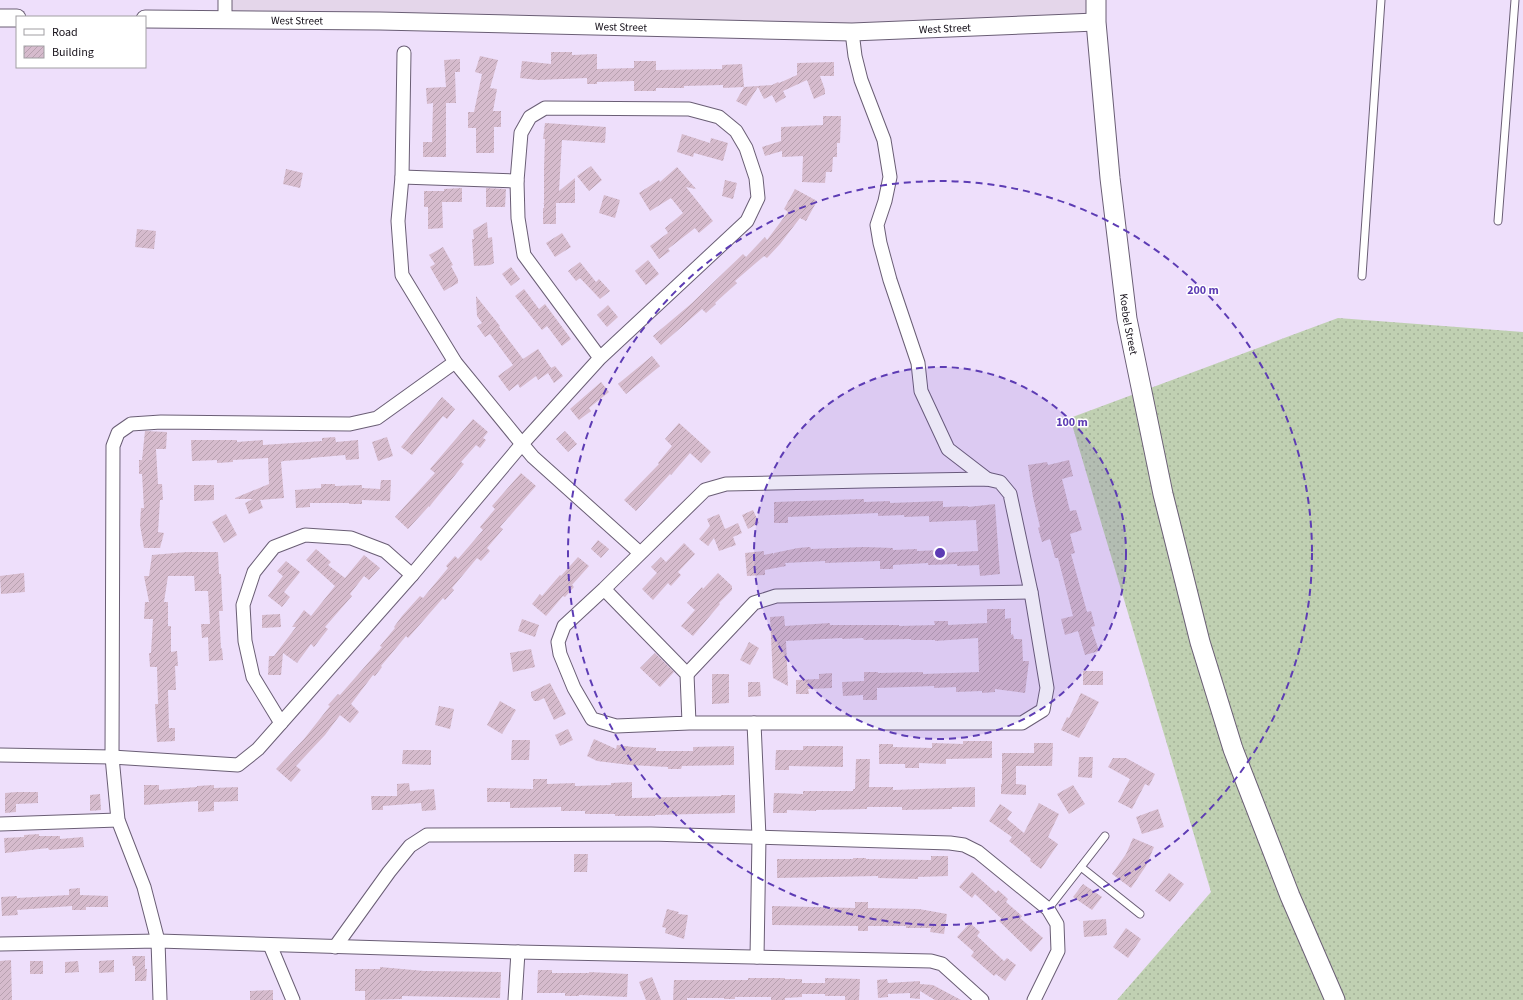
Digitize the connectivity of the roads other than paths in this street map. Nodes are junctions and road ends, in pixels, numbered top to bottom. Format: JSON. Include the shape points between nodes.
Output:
{"nodes":[{"id":1,"x":225,"y":0,"type":"edge"},
{"id":2,"x":1096,"y":0,"type":"edge"},
{"id":3,"x":1381,"y":0,"type":"edge"},
{"id":4,"x":1515,"y":0,"type":"edge"},
{"id":5,"x":0,"y":18,"type":"edge"},
{"id":6,"x":16,"y":18,"type":"edge"},
{"id":7,"x":146,"y":18,"type":"edge"},
{"id":8,"x":225,"y":19,"type":"junction"},
{"id":9,"x":1096,"y":22,"type":"junction"},
{"id":10,"x":852,"y":32,"type":"junction"},
{"id":11,"x":404,"y":53,"type":"dead end"},
{"id":12,"x":402,"y":177,"type":"junction"},
{"id":13,"x":517,"y":181,"type":"junction"},
{"id":14,"x":1498,"y":221,"type":"dead end"},
{"id":15,"x":1362,"y":276,"type":"dead end"},
{"id":16,"x":600,"y":358,"type":"junction"},
{"id":17,"x":455,"y":362,"type":"junction"},
{"id":18,"x":522,"y":444,"type":"junction"},
{"id":19,"x":987,"y":479,"type":"junction"},
{"id":20,"x":640,"y":553,"type":"junction"},
{"id":21,"x":412,"y":574,"type":"junction"},
{"id":22,"x":604,"y":590,"type":"junction"},
{"id":23,"x":1031,"y":592,"type":"junction"},
{"id":24,"x":687,"y":674,"type":"junction"},
{"id":25,"x":281,"y":723,"type":"junction"},
{"id":26,"x":688,"y":723,"type":"junction"},
{"id":27,"x":754,"y":723,"type":"junction"},
{"id":28,"x":0,"y":755,"type":"edge"},
{"id":29,"x":112,"y":757,"type":"junction"},
{"id":30,"x":118,"y":820,"type":"junction"},
{"id":31,"x":0,"y":824,"type":"edge"},
{"id":32,"x":1105,"y":836,"type":"dead end"},
{"id":33,"x":759,"y":837,"type":"junction"},
{"id":34,"x":1081,"y":867,"type":"junction"},
{"id":35,"x":1048,"y":909,"type":"junction"},
{"id":36,"x":1140,"y":914,"type":"dead end"},
{"id":37,"x":158,"y":940,"type":"junction"},
{"id":38,"x":0,"y":944,"type":"edge"},
{"id":39,"x":270,"y":945,"type":"junction"},
{"id":40,"x":335,"y":947,"type":"junction"},
{"id":41,"x":518,"y":952,"type":"junction"},
{"id":42,"x":757,"y":958,"type":"junction"},
{"id":43,"x":160,"y":1000,"type":"edge"},
{"id":44,"x":292,"y":1000,"type":"edge"},
{"id":45,"x":515,"y":1000,"type":"edge"},
{"id":46,"x":982,"y":1000,"type":"edge"},
{"id":47,"x":1034,"y":1000,"type":"edge"},
{"id":48,"x":1335,"y":1000,"type":"edge"}],
"edges":[{"from":1,"to":8,"type":"street"},
{"from":2,"to":9,"type":"main road","name":"Koebel Street"},
{"from":3,"to":15,"type":"lane"},
{"from":4,"to":14,"type":"lane"},
{"from":5,"to":6,"type":"street"},
{"from":7,"to":8,"type":"street","name":"West Street"},
{"from":8,"to":10,"type":"street","name":"West Street"},
{"from":9,"to":10,"type":"street","name":"West Street"},
{"from":9,"to":48,"type":"main road","name":"Koebel Street","via":[[1110,178],[1127,319],[1163,494],[1200,642],[1233,750],[1290,896]]},
{"from":10,"to":19,"type":"street","via":[[861,80],[884,140],[890,177],[877,225],[880,243],[918,363],[921,391],[948,449]]},
{"from":11,"to":12,"type":"street"},
{"from":12,"to":13,"type":"street"},
{"from":12,"to":17,"type":"street","via":[[398,221],[402,275]]},
{"from":13,"to":16,"type":"street","via":[[518,218],[524,255]]},
{"from":13,"to":16,"type":"street","via":[[521,133],[530,117],[545,108],[690,109],[719,117],[736,131],[746,148],[756,178],[758,198],[746,221]]},
{"from":16,"to":18,"type":"street"},
{"from":17,"to":18,"type":"street"},
{"from":17,"to":29,"type":"street","via":[[377,418],[350,424],[161,422],[130,424],[118,433],[113,446]]},
{"from":18,"to":20,"type":"street","via":[[533,457]]},
{"from":18,"to":21,"type":"street"},
{"from":19,"to":20,"type":"street","via":[[726,484],[705,490]]},
{"from":19,"to":23,"type":"street","via":[[1000,482],[1010,494]]},
{"from":20,"to":22,"type":"street"},
{"from":21,"to":25,"type":"street"},
{"from":21,"to":25,"type":"street","via":[[385,551],[352,538],[305,535],[274,547],[254,572],[243,605],[245,641],[253,677]]},
{"from":22,"to":24,"type":"street"},
{"from":22,"to":26,"type":"street","via":[[564,626],[558,642],[560,654],[574,688],[592,719],[616,726]]},
{"from":23,"to":24,"type":"street","via":[[776,596],[754,604]]},
{"from":23,"to":27,"type":"street","via":[[1047,688],[1043,710],[1022,723]]},
{"from":24,"to":26,"type":"street"},
{"from":25,"to":29,"type":"street","via":[[258,749],[238,765]]},
{"from":26,"to":27,"type":"street"},
{"from":27,"to":33,"type":"street"},
{"from":28,"to":29,"type":"street"},
{"from":29,"to":30,"type":"street"},
{"from":30,"to":31,"type":"street"},
{"from":30,"to":37,"type":"street","via":[[144,887]]},
{"from":32,"to":34,"type":"lane"},
{"from":33,"to":35,"type":"street","via":[[964,845],[978,852]]},
{"from":33,"to":40,"type":"street","via":[[650,834],[427,835],[410,846]]},
{"from":33,"to":42,"type":"street"},
{"from":34,"to":35,"type":"lane"},
{"from":34,"to":36,"type":"lane"},
{"from":35,"to":47,"type":"street","via":[[1057,924],[1058,951]]},
{"from":37,"to":38,"type":"street"},
{"from":37,"to":39,"type":"street"},
{"from":37,"to":43,"type":"street"},
{"from":39,"to":40,"type":"street"},
{"from":39,"to":44,"type":"street"},
{"from":40,"to":41,"type":"street"},
{"from":41,"to":42,"type":"street"},
{"from":41,"to":45,"type":"street"},
{"from":42,"to":46,"type":"street","via":[[931,961],[942,964]]}]}
